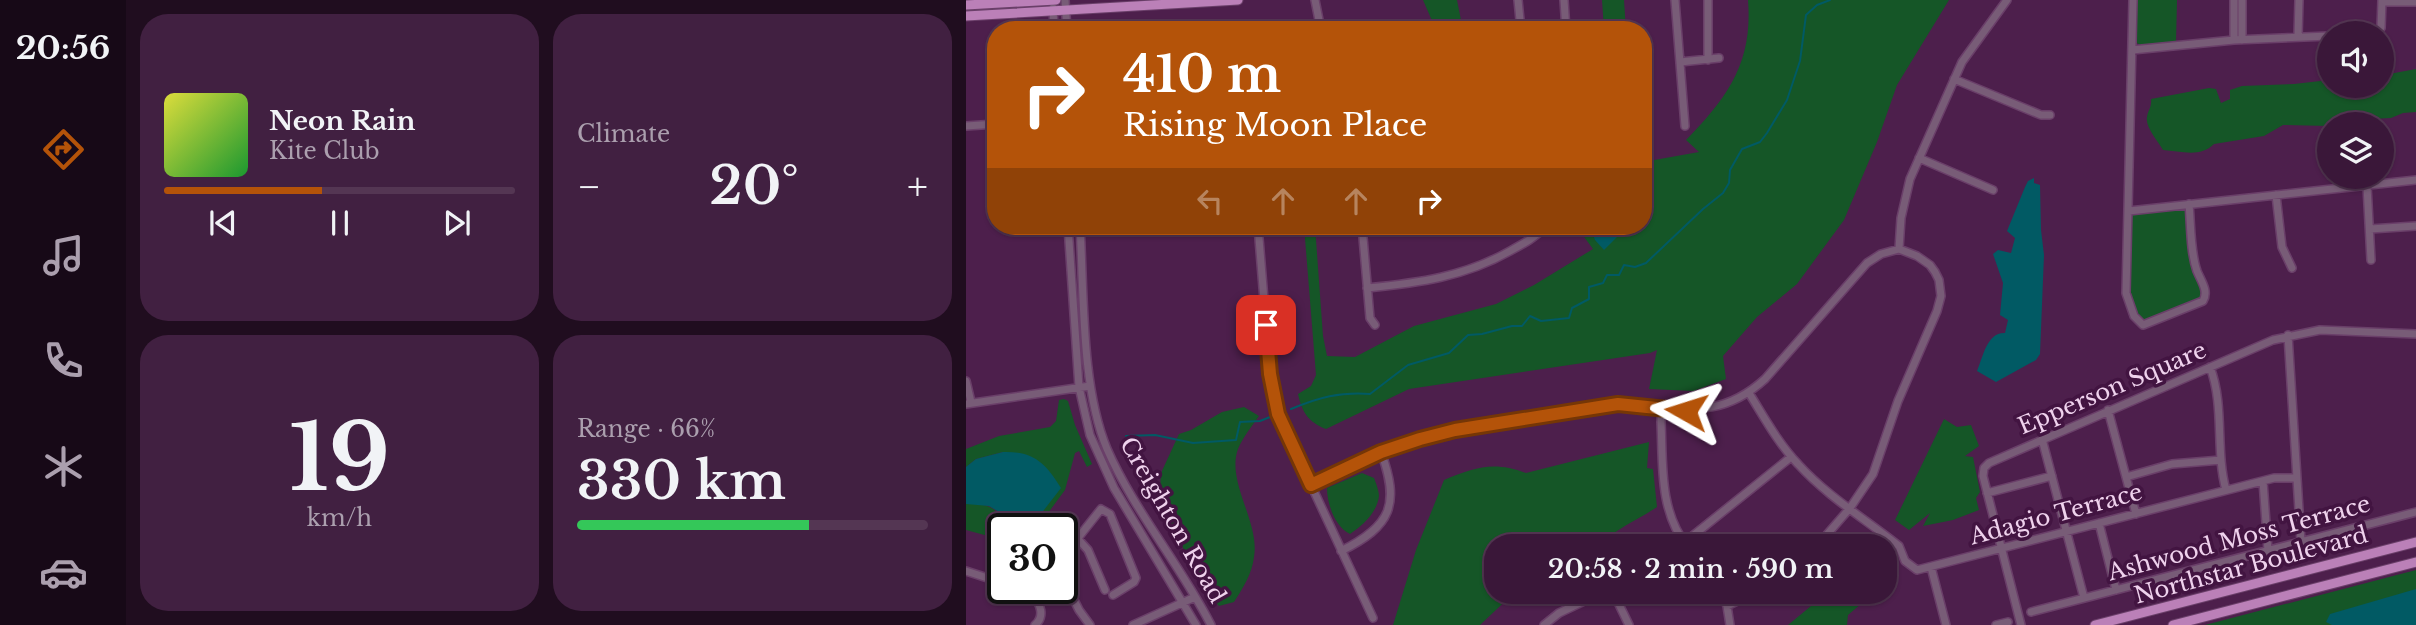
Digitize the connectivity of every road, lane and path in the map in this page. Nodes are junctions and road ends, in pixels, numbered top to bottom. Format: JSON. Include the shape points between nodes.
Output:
{"nodes":[{"id":1,"x":1053,"y":0,"type":"edge"},
{"id":2,"x":1065,"y":0,"type":"edge"},
{"id":3,"x":1238,"y":0,"type":"edge"},
{"id":4,"x":1315,"y":0,"type":"edge"},
{"id":5,"x":1518,"y":0,"type":"edge"},
{"id":6,"x":1563,"y":0,"type":"edge"},
{"id":7,"x":1675,"y":0,"type":"edge"},
{"id":8,"x":1708,"y":0,"type":"edge"},
{"id":9,"x":2007,"y":0,"type":"edge"},
{"id":10,"x":2133,"y":0,"type":"edge"},
{"id":11,"x":2234,"y":0,"type":"edge"},
{"id":12,"x":2242,"y":0,"type":"edge"},
{"id":13,"x":2299,"y":0,"type":"edge"},
{"id":14,"x":2382,"y":1,"type":"edge"},
{"id":15,"x":2416,"y":2,"type":"edge"},
{"id":16,"x":966,"y":5,"type":"edge"},
{"id":17,"x":1065,"y":12,"type":"junction"},
{"id":18,"x":1053,"y":13,"type":"junction"},
{"id":19,"x":966,"y":16,"type":"edge"},
{"id":20,"x":1053,"y":21,"type":"edge"},
{"id":21,"x":1066,"y":21,"type":"edge"},
{"id":22,"x":1319,"y":21,"type":"edge"},
{"id":23,"x":1520,"y":21,"type":"edge"},
{"id":24,"x":1565,"y":21,"type":"edge"},
{"id":25,"x":2381,"y":21,"type":"edge"},
{"id":26,"x":2317,"y":36,"type":"edge"},
{"id":27,"x":2298,"y":37,"type":"junction"},
{"id":28,"x":2234,"y":40,"type":"junction"},
{"id":29,"x":2242,"y":40,"type":"junction"},
{"id":30,"x":2132,"y":50,"type":"junction"},
{"id":31,"x":1719,"y":58,"type":"dead end"},
{"id":32,"x":1708,"y":60,"type":"junction"},
{"id":33,"x":1680,"y":62,"type":"junction"},
{"id":34,"x":1954,"y":79,"type":"junction"},
{"id":35,"x":2050,"y":115,"type":"dead end"},
{"id":36,"x":987,"y":125,"type":"edge"},
{"id":37,"x":966,"y":126,"type":"edge"},
{"id":38,"x":1685,"y":126,"type":"dead end"},
{"id":39,"x":1919,"y":158,"type":"junction"},
{"id":40,"x":2416,"y":180,"type":"edge"},
{"id":41,"x":2394,"y":183,"type":"edge"},
{"id":42,"x":2337,"y":189,"type":"edge"},
{"id":43,"x":2367,"y":189,"type":"edge"},
{"id":44,"x":1993,"y":190,"type":"dead end"},
{"id":45,"x":2276,"y":195,"type":"junction"},
{"id":46,"x":2189,"y":204,"type":"junction"},
{"id":47,"x":2129,"y":211,"type":"junction"},
{"id":48,"x":2416,"y":226,"type":"edge"},
{"id":49,"x":2370,"y":229,"type":"junction"},
{"id":50,"x":1069,"y":235,"type":"edge"},
{"id":51,"x":1081,"y":235,"type":"edge"},
{"id":52,"x":1259,"y":235,"type":"edge"},
{"id":53,"x":1363,"y":235,"type":"edge"},
{"id":54,"x":1537,"y":235,"type":"edge"},
{"id":55,"x":1899,"y":249,"type":"junction"},
{"id":56,"x":2371,"y":260,"type":"dead end"},
{"id":57,"x":2291,"y":268,"type":"dead end"},
{"id":58,"x":1367,"y":288,"type":"junction"},
{"id":59,"x":1374,"y":325,"type":"dead end"},
{"id":60,"x":2416,"y":334,"type":"edge"},
{"id":61,"x":2288,"y":335,"type":"junction"},
{"id":62,"x":2210,"y":366,"type":"junction"},
{"id":63,"x":966,"y":381,"type":"edge"},
{"id":64,"x":1090,"y":386,"type":"junction"},
{"id":65,"x":1079,"y":387,"type":"junction"},
{"id":66,"x":1749,"y":393,"type":"junction"},
{"id":67,"x":968,"y":403,"type":"edge"},
{"id":68,"x":1662,"y":408,"type":"junction"},
{"id":69,"x":2108,"y":410,"type":"junction"},
{"id":70,"x":2042,"y":439,"type":"junction"},
{"id":71,"x":1381,"y":452,"type":"junction"},
{"id":72,"x":1791,"y":457,"type":"junction"},
{"id":73,"x":2221,"y":460,"type":"junction"},
{"id":74,"x":2052,"y":476,"type":"junction"},
{"id":75,"x":2126,"y":477,"type":"junction"},
{"id":76,"x":2296,"y":478,"type":"junction"},
{"id":77,"x":2263,"y":481,"type":"junction"},
{"id":78,"x":1311,"y":485,"type":"junction"},
{"id":79,"x":2226,"y":490,"type":"junction"},
{"id":80,"x":1987,"y":493,"type":"junction"},
{"id":81,"x":1850,"y":508,"type":"junction"},
{"id":82,"x":2416,"y":512,"type":"edge"},
{"id":83,"x":2136,"y":514,"type":"junction"},
{"id":84,"x":2099,"y":523,"type":"junction"},
{"id":85,"x":2067,"y":532,"type":"junction"},
{"id":86,"x":1678,"y":534,"type":"edge"},
{"id":87,"x":1697,"y":534,"type":"edge"},
{"id":88,"x":1827,"y":534,"type":"edge"},
{"id":89,"x":1078,"y":537,"type":"edge"},
{"id":90,"x":1078,"y":539,"type":"edge"},
{"id":91,"x":2301,"y":542,"type":"junction"},
{"id":92,"x":2416,"y":542,"type":"edge"},
{"id":93,"x":2001,"y":549,"type":"junction"},
{"id":94,"x":1341,"y":551,"type":"junction"},
{"id":95,"x":2268,"y":551,"type":"junction"},
{"id":96,"x":2416,"y":562,"type":"edge"},
{"id":97,"x":1931,"y":567,"type":"junction"},
{"id":98,"x":966,"y":571,"type":"edge"},
{"id":99,"x":987,"y":578,"type":"edge"},
{"id":100,"x":1105,"y":590,"type":"dead end"},
{"id":101,"x":2116,"y":590,"type":"junction"},
{"id":102,"x":1113,"y":595,"type":"dead end"},
{"id":103,"x":1195,"y":597,"type":"junction"},
{"id":104,"x":2084,"y":598,"type":"junction"},
{"id":105,"x":1184,"y":602,"type":"junction"},
{"id":106,"x":1039,"y":604,"type":"edge"},
{"id":107,"x":1076,"y":604,"type":"edge"},
{"id":108,"x":1579,"y":604,"type":"edge"},
{"id":109,"x":1619,"y":604,"type":"edge"},
{"id":110,"x":1731,"y":604,"type":"edge"},
{"id":111,"x":1727,"y":606,"type":"joint"},
{"id":112,"x":2031,"y":612,"type":"dead end"},
{"id":113,"x":1373,"y":618,"type":"dead end"},
{"id":114,"x":2008,"y":622,"type":"dead end"},
{"id":115,"x":1035,"y":625,"type":"edge"},
{"id":116,"x":1090,"y":625,"type":"edge"},
{"id":117,"x":1133,"y":625,"type":"edge"},
{"id":118,"x":1196,"y":625,"type":"edge"},
{"id":119,"x":1211,"y":625,"type":"edge"},
{"id":120,"x":1544,"y":625,"type":"edge"},
{"id":121,"x":1629,"y":625,"type":"edge"},
{"id":122,"x":1730,"y":625,"type":"edge"},
{"id":123,"x":1946,"y":625,"type":"edge"},
{"id":124,"x":1996,"y":625,"type":"edge"},
{"id":125,"x":2021,"y":625,"type":"edge"},
{"id":126,"x":2095,"y":625,"type":"edge"},
{"id":127,"x":2173,"y":625,"type":"edge"}],
"edges":[{"from":1,"to":16,"type":"main road"},
{"from":1,"to":18,"type":"street"},
{"from":2,"to":17,"type":"street"},
{"from":3,"to":17,"type":"main road"},
{"from":4,"to":22,"type":"street"},
{"from":5,"to":23,"type":"street"},
{"from":6,"to":24,"type":"street"},
{"from":7,"to":33,"type":"street"},
{"from":8,"to":32,"type":"street"},
{"from":9,"to":34,"type":"street","via":[[1966,53]]},
{"from":10,"to":30,"type":"street"},
{"from":11,"to":28,"type":"street"},
{"from":12,"to":29,"type":"street"},
{"from":13,"to":27,"type":"street"},
{"from":14,"to":15,"type":"street"},
{"from":14,"to":25,"type":"street"},
{"from":17,"to":18,"type":"main road"},
{"from":17,"to":21,"type":"street"},
{"from":18,"to":19,"type":"main road"},
{"from":18,"to":20,"type":"street"},
{"from":26,"to":27,"type":"street"},
{"from":27,"to":29,"type":"street"},
{"from":28,"to":29,"type":"street"},
{"from":28,"to":30,"type":"street"},
{"from":30,"to":47,"type":"street"},
{"from":31,"to":32,"type":"street"},
{"from":32,"to":33,"type":"street"},
{"from":33,"to":38,"type":"street"},
{"from":34,"to":35,"type":"street"},
{"from":34,"to":39,"type":"street"},
{"from":36,"to":37,"type":"street"},
{"from":39,"to":44,"type":"street"},
{"from":39,"to":55,"type":"street","via":[[1904,199]]},
{"from":40,"to":41,"type":"street"},
{"from":42,"to":45,"type":"street"},
{"from":43,"to":49,"type":"street"},
{"from":45,"to":46,"type":"street"},
{"from":45,"to":57,"type":"street","via":[[2283,247]]},
{"from":46,"to":47,"type":"street"},
{"from":46,"to":47,"type":"street","via":[[2195,261],[2206,297],[2147,325],[2137,320],[2126,293]]},
{"from":48,"to":49,"type":"street"},
{"from":49,"to":56,"type":"street"},
{"from":50,"to":65,"type":"street","name":"Creighton Road"},
{"from":51,"to":64,"type":"street","name":"Creighton Road"},
{"from":52,"to":78,"type":"street","via":[[1272,391],[1287,437]]},
{"from":53,"to":58,"type":"street"},
{"from":54,"to":58,"type":"street","via":[[1469,270],[1423,282]]},
{"from":55,"to":66,"type":"street","via":[[1867,262]]},
{"from":55,"to":81,"type":"street","via":[[1930,265],[1941,296],[1898,401],[1879,463]]},
{"from":58,"to":59,"type":"street"},
{"from":60,"to":61,"type":"street","name":"Epperson Square","via":[[2319,330]]},
{"from":61,"to":62,"type":"street","name":"Epperson Square"},
{"from":61,"to":76,"type":"street"},
{"from":62,"to":69,"type":"street","name":"Epperson Square"},
{"from":62,"to":73,"type":"street","via":[[2218,394]]},
{"from":63,"to":67,"type":"street"},
{"from":64,"to":65,"type":"street"},
{"from":64,"to":103,"type":"street","name":"Creighton Road","via":[[1107,448]]},
{"from":65,"to":67,"type":"street"},
{"from":65,"to":105,"type":"street","name":"Creighton Road","via":[[1090,435],[1105,470]]},
{"from":66,"to":68,"type":"street","via":[[1706,409]]},
{"from":66,"to":72,"type":"street"},
{"from":68,"to":71,"type":"street","via":[[1600,405],[1455,430]]},
{"from":68,"to":86,"type":"street","via":[[1666,504]]},
{"from":69,"to":70,"type":"street","name":"Epperson Square"},
{"from":69,"to":75,"type":"street"},
{"from":70,"to":74,"type":"street"},
{"from":70,"to":80,"type":"street","name":"Epperson Square","via":[[1989,463],[1983,476]]},
{"from":71,"to":78,"type":"street"},
{"from":71,"to":94,"type":"street","via":[[1390,478],[1387,513],[1369,536]]},
{"from":72,"to":81,"type":"street"},
{"from":72,"to":87,"type":"street"},
{"from":73,"to":75,"type":"street","via":[[2172,464]]},
{"from":73,"to":79,"type":"street"},
{"from":74,"to":80,"type":"street"},
{"from":74,"to":85,"type":"street"},
{"from":75,"to":83,"type":"street"},
{"from":76,"to":77,"type":"street","name":"Adagio Terrace"},
{"from":76,"to":91,"type":"street"},
{"from":77,"to":79,"type":"street","name":"Adagio Terrace"},
{"from":77,"to":95,"type":"street"},
{"from":78,"to":94,"type":"street"},
{"from":79,"to":83,"type":"street","name":"Adagio Terrace"},
{"from":80,"to":93,"type":"street","name":"Epperson Square"},
{"from":81,"to":88,"type":"street"},
{"from":81,"to":97,"type":"street","via":[[1899,546],[1910,566],[1917,570]]},
{"from":82,"to":91,"type":"street","name":"Ashwood Moss Terrace"},
{"from":83,"to":84,"type":"street","name":"Adagio Terrace"},
{"from":84,"to":85,"type":"street","name":"Adagio Terrace"},
{"from":84,"to":101,"type":"street"},
{"from":85,"to":93,"type":"street","name":"Adagio Terrace"},
{"from":85,"to":104,"type":"street"},
{"from":89,"to":102,"type":"street","via":[[1101,509],[1112,516],[1136,578]]},
{"from":90,"to":100,"type":"street","via":[[1088,550]]},
{"from":91,"to":95,"type":"street","name":"Ashwood Moss Terrace"},
{"from":92,"to":126,"type":"main road","name":"Northstar Boulevard"},
{"from":93,"to":97,"type":"street","name":"Adagio Terrace"},
{"from":93,"to":125,"type":"street","name":"Epperson Square"},
{"from":94,"to":113,"type":"street"},
{"from":95,"to":101,"type":"street","name":"Ashwood Moss Terrace"},
{"from":96,"to":127,"type":"main road","name":"Northstar Boulevard"},
{"from":97,"to":123,"type":"street"},
{"from":98,"to":99,"type":"street"},
{"from":101,"to":104,"type":"street","name":"Ashwood Moss Terrace"},
{"from":103,"to":105,"type":"street"},
{"from":103,"to":119,"type":"street","name":"Creighton Road"},
{"from":104,"to":112,"type":"street","name":"Ashwood Moss Terrace"},
{"from":105,"to":117,"type":"street"},
{"from":105,"to":118,"type":"street","name":"Creighton Road"},
{"from":106,"to":115,"type":"street","via":[[1040,621]]},
{"from":107,"to":116,"type":"street"},
{"from":108,"to":120,"type":"street"},
{"from":109,"to":121,"type":"street"},
{"from":110,"to":111,"type":"street"},
{"from":111,"to":122,"type":"street"},
{"from":114,"to":124,"type":"street"}]}
